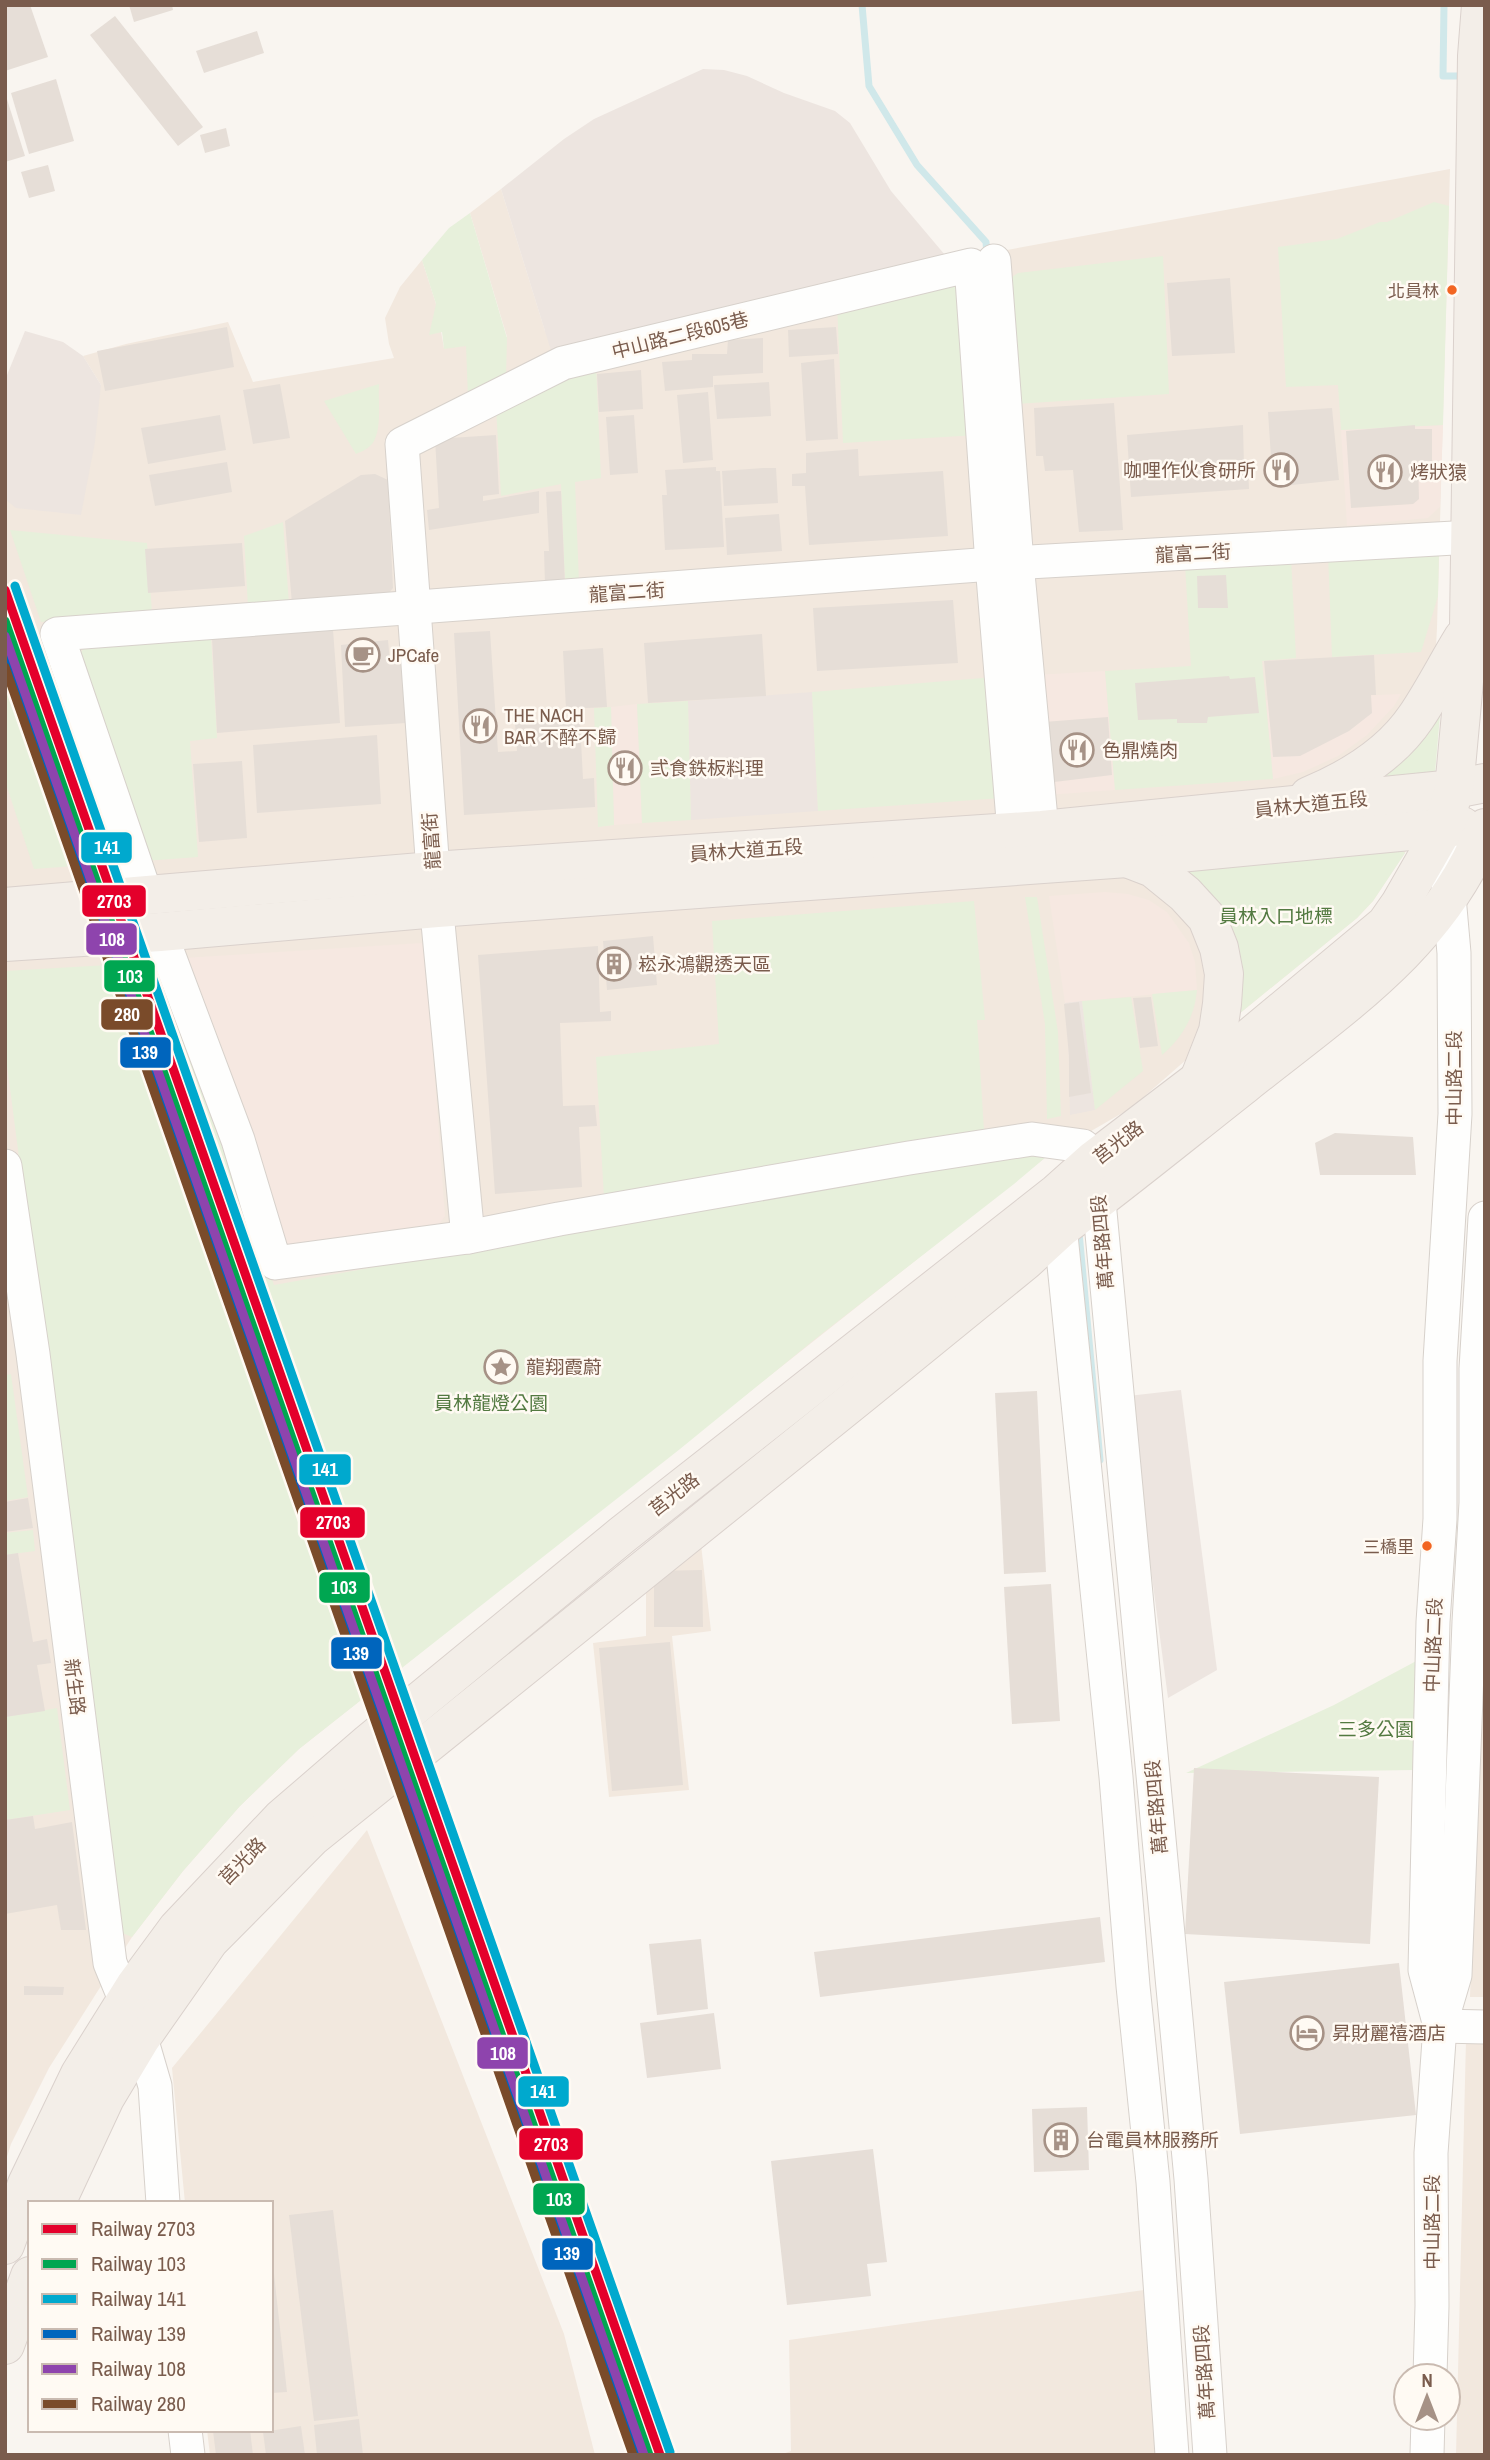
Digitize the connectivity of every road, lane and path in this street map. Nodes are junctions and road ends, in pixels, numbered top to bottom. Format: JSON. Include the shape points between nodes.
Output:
{"nodes":[{"id":1,"x":1476,"y":13,"type":"edge"},
{"id":2,"x":402,"y":444,"type":"joint"},
{"id":3,"x":1472,"y":537,"type":"junction"},
{"id":4,"x":1004,"y":563,"type":"junction"},
{"id":5,"x":415,"y":609,"type":"junction"},
{"id":6,"x":1469,"y":627,"type":"junction"},
{"id":7,"x":1470,"y":786,"type":"edge"},
{"id":8,"x":1254,"y":810,"type":"junction"},
{"id":9,"x":1485,"y":826,"type":"edge"},
{"id":10,"x":1443,"y":829,"type":"junction"},
{"id":11,"x":1028,"y":831,"type":"junction"},
{"id":12,"x":1127,"y":858,"type":"junction"},
{"id":13,"x":435,"y":889,"type":"junction"},
{"id":14,"x":146,"y":895,"type":"junction"},
{"id":15,"x":1450,"y":896,"type":"junction"},
{"id":16,"x":5,"y":906,"type":"edge"},
{"id":17,"x":160,"y":932,"type":"junction"},
{"id":18,"x":5,"y":942,"type":"edge"},
{"id":19,"x":1199,"y":1079,"type":"junction"},
{"id":20,"x":1095,"y":1159,"type":"junction"},
{"id":21,"x":5,"y":1166,"type":"edge"},
{"id":22,"x":1098,"y":1200,"type":"junction"},
{"id":23,"x":1059,"y":1211,"type":"junction"},
{"id":24,"x":1485,"y":1218,"type":"edge"},
{"id":25,"x":468,"y":1237,"type":"junction"},
{"id":26,"x":1480,"y":1501,"type":"edge"},
{"id":27,"x":1440,"y":1519,"type":"junction"},
{"id":28,"x":125,"y":2002,"type":"junction"},
{"id":29,"x":1440,"y":2026,"type":"junction"},
{"id":30,"x":1485,"y":2027,"type":"edge"},
{"id":31,"x":141,"y":2038,"type":"junction"},
{"id":32,"x":29,"y":2190,"type":"edge"},
{"id":33,"x":163,"y":2201,"type":"edge"},
{"id":34,"x":5,"y":2245,"type":"edge"},
{"id":35,"x":28,"y":2282,"type":"edge"},
{"id":36,"x":5,"y":2345,"type":"edge"},
{"id":37,"x":1430,"y":2362,"type":"edge"},
{"id":38,"x":185,"y":2432,"type":"edge"},
{"id":39,"x":1428,"y":2432,"type":"edge"},
{"id":40,"x":188,"y":2455,"type":"edge"},
{"id":41,"x":1172,"y":2455,"type":"edge"},
{"id":42,"x":1210,"y":2455,"type":"edge"},
{"id":43,"x":1427,"y":2455,"type":"edge"}],
"edges":[{"from":1,"to":3,"type":"main road","name":"中山路二段"},
{"from":2,"to":4,"type":"street","name":"中山路二段605巷","via":[[563,363],[983,263]]},
{"from":2,"to":5,"type":"street","name":"龍富街"},
{"from":3,"to":4,"type":"street","name":"龍富二街"},
{"from":3,"to":6,"type":"main road","name":"中山路二段"},
{"from":4,"to":5,"type":"street","name":"龍富二街"},
{"from":4,"to":11,"type":"street"},
{"from":5,"to":13,"type":"street","name":"龍富街"},
{"from":5,"to":14,"type":"street","name":"龍富二街","via":[[57,634]]},
{"from":6,"to":7,"type":"main road","name":"中山路二段"},
{"from":6,"to":8,"type":"main road","via":[[1415,719],[1385,752],[1343,781],[1310,796]]},
{"from":7,"to":8,"type":"main road","name":"員林大道五段"},
{"from":7,"to":10,"type":"main road","name":"中山路二段"},
{"from":8,"to":11,"type":"main road","name":"員林大道五段"},
{"from":9,"to":10,"type":"main road","name":"員林大道五段"},
{"from":9,"to":15,"type":"main road","name":"莒光路","via":[[1475,855]]},
{"from":10,"to":12,"type":"main road","name":"員林大道五段"},
{"from":10,"to":15,"type":"street","name":"中山路二段"},
{"from":10,"to":19,"type":"main road","name":"莒光路","via":[[1386,924]]},
{"from":11,"to":13,"type":"main road","name":"員林大道五段"},
{"from":12,"to":13,"type":"main road","name":"員林大道五段"},
{"from":12,"to":19,"type":"main road","via":[[1153,867],[1185,894],[1207,918],[1219,948],[1224,974],[1220,1018]]},
{"from":13,"to":14,"type":"main road","name":"員林大道五段"},
{"from":13,"to":17,"type":"main road","name":"員林大道五段"},
{"from":13,"to":25,"type":"street","name":"龍富街"},
{"from":14,"to":16,"type":"main road","name":"員林大道五段"},
{"from":15,"to":22,"type":"main road","name":"莒光路","via":[[1431,924],[1374,981]]},
{"from":15,"to":27,"type":"street","name":"中山路二段","via":[[1455,1114],[1440,1361]]},
{"from":17,"to":18,"type":"main road","name":"員林大道五段"},
{"from":17,"to":25,"type":"street","via":[[238,1140],[275,1262]]},
{"from":19,"to":20,"type":"main road","name":"莒光路"},
{"from":20,"to":22,"type":"street","name":"萬年路四段"},
{"from":20,"to":23,"type":"main road","name":"莒光路"},
{"from":20,"to":25,"type":"street","via":[[1083,1146],[1032,1139]]},
{"from":21,"to":28,"type":"street","name":"新生路","via":[[110,1963]]},
{"from":22,"to":23,"type":"main road","name":"莒光路"},
{"from":22,"to":42,"type":"street","name":"萬年路四段","via":[[1189,2165]]},
{"from":23,"to":28,"type":"main road","name":"莒光路","via":[[622,1535],[369,1743],[281,1819],[177,1929]]},
{"from":23,"to":31,"type":"main road","name":"莒光路","via":[[1025,1261],[312,1837],[209,1941]]},
{"from":23,"to":41,"type":"street","name":"萬年路四段","via":[[1153,2182]]},
{"from":24,"to":26,"type":"street","name":"中山路二段","via":[[1476,1369]]},
{"from":26,"to":27,"type":"street"},
{"from":26,"to":29,"type":"street","name":"中山路二段","via":[[1469,1622],[1455,1975]]},
{"from":27,"to":29,"type":"street","name":"中山路二段","via":[[1424,1970]]},
{"from":28,"to":31,"type":"street","name":"新生路"},
{"from":28,"to":32,"type":"main road","name":"莒光路","via":[[80,2074]]},
{"from":29,"to":30,"type":"street"},
{"from":29,"to":37,"type":"street","name":"中山路二段","via":[[1431,2153]]},
{"from":31,"to":32,"type":"main road","name":"莒光路","via":[[104,2098]]},
{"from":31,"to":33,"type":"street","name":"新生路","via":[[155,2087]]},
{"from":32,"to":34,"type":"main road","name":"莒光路"},
{"from":35,"to":36,"type":"main road"},
{"from":38,"to":40,"type":"street"},
{"from":39,"to":43,"type":"street"}]}
